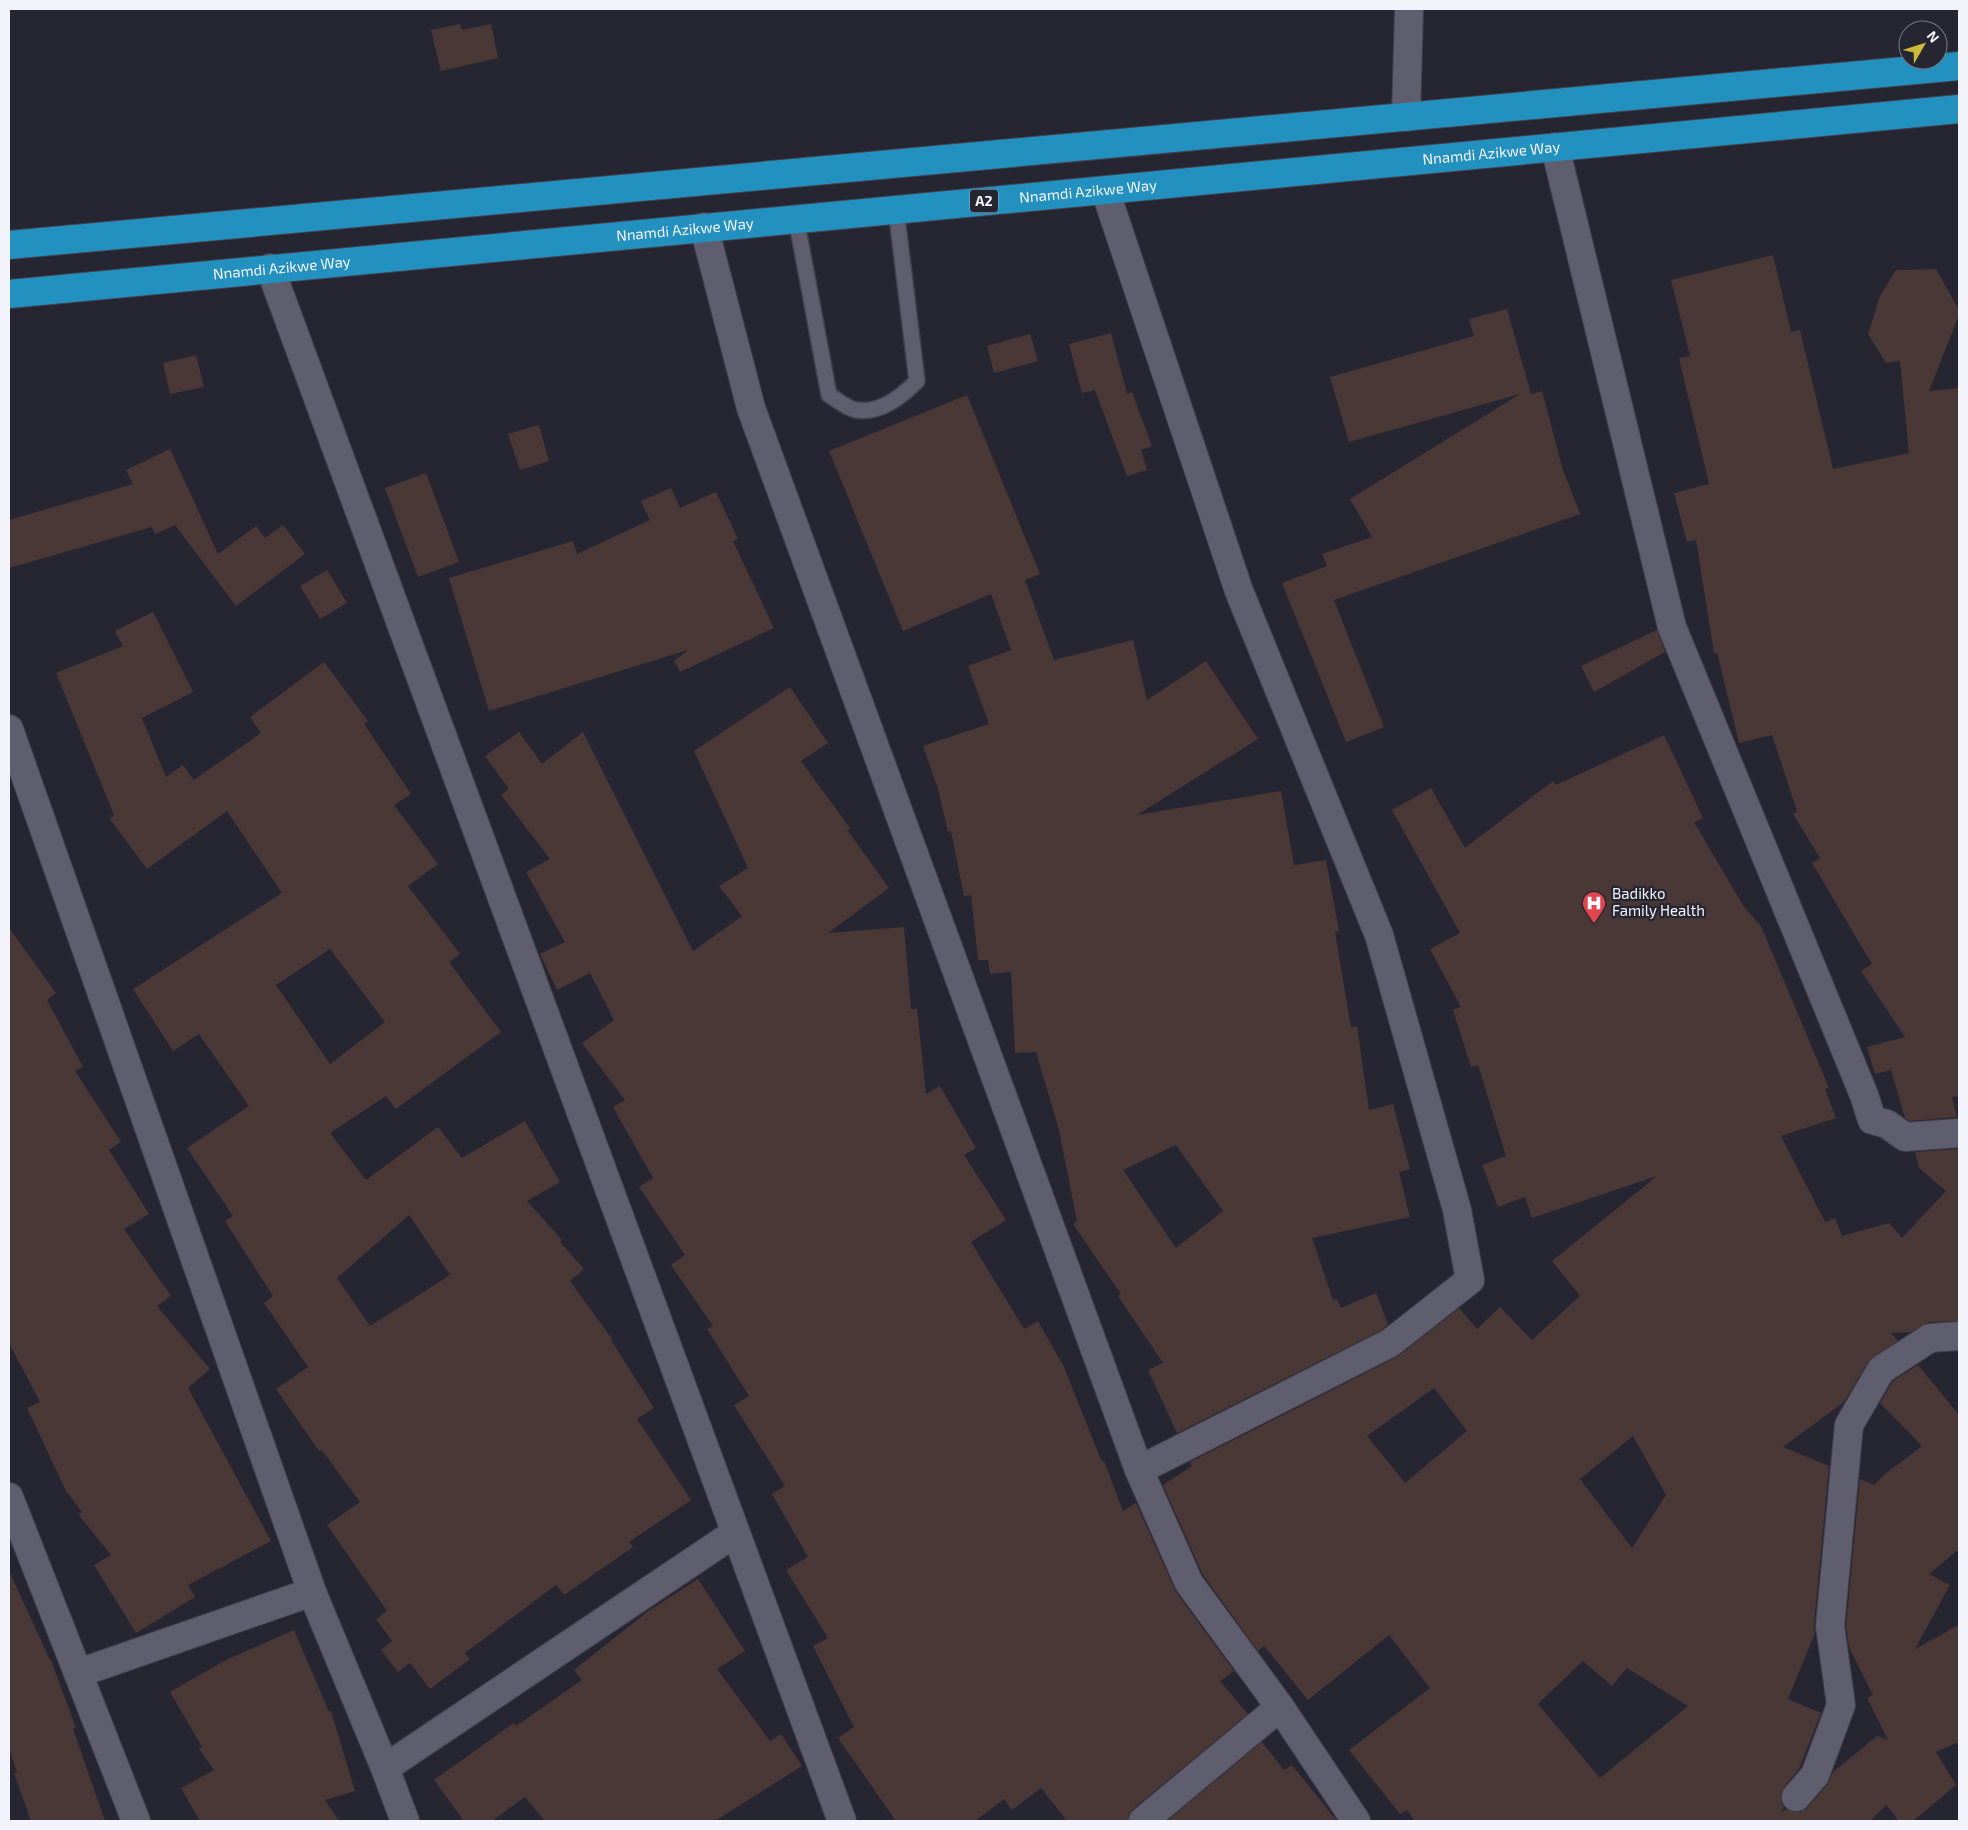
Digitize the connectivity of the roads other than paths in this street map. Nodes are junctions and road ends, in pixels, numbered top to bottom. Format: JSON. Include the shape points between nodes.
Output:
{"nodes":[{"id":1,"x":1409,"y":9,"type":"edge"},
{"id":2,"x":1959,"y":66,"type":"edge"},
{"id":3,"x":1959,"y":109,"type":"edge"},
{"id":4,"x":1406,"y":117,"type":"junction"},
{"id":5,"x":1556,"y":147,"type":"junction"},
{"id":6,"x":1105,"y":190,"type":"junction"},
{"id":7,"x":896,"y":209,"type":"junction"},
{"id":8,"x":796,"y":218,"type":"junction"},
{"id":9,"x":704,"y":227,"type":"junction"},
{"id":10,"x":9,"y":245,"type":"edge"},
{"id":11,"x":270,"y":268,"type":"junction"},
{"id":12,"x":9,"y":294,"type":"edge"},
{"id":13,"x":9,"y":729,"type":"edge"},
{"id":14,"x":1959,"y":1133,"type":"edge"},
{"id":15,"x":1959,"y":1336,"type":"edge"},
{"id":16,"x":1139,"y":1470,"type":"junction"},
{"id":17,"x":9,"y":1496,"type":"edge"},
{"id":18,"x":735,"y":1533,"type":"junction"},
{"id":19,"x":312,"y":1592,"type":"junction"},
{"id":20,"x":79,"y":1673,"type":"junction"},
{"id":21,"x":1280,"y":1707,"type":"junction"},
{"id":22,"x":385,"y":1768,"type":"junction"},
{"id":23,"x":1796,"y":1797,"type":"dead end"},
{"id":24,"x":136,"y":1821,"type":"edge"},
{"id":25,"x":405,"y":1821,"type":"edge"},
{"id":26,"x":842,"y":1821,"type":"edge"},
{"id":27,"x":1142,"y":1821,"type":"edge"},
{"id":28,"x":1356,"y":1821,"type":"edge"}],
"edges":[{"from":1,"to":4,"type":"street"},
{"from":2,"to":4,"type":"highway"},
{"from":3,"to":5,"type":"highway","name":"Nnamdi Azikwe Way","number":"A2"},
{"from":4,"to":10,"type":"highway"},
{"from":5,"to":6,"type":"highway","name":"Nnamdi Azikwe Way","number":"A2"},
{"from":5,"to":14,"type":"street","via":[[1672,627],[1872,1120],[1887,1124],[1906,1137]]},
{"from":6,"to":7,"type":"highway","name":"Nnamdi Azikwe Way","number":"A2"},
{"from":6,"to":16,"type":"street","via":[[1239,591],[1379,935],[1457,1210],[1470,1280],[1390,1343]]},
{"from":7,"to":8,"type":"highway","name":"Nnamdi Azikwe Way","number":"A2"},
{"from":7,"to":8,"type":"lane","via":[[917,381],[902,396],[874,410],[854,410],[829,395]]},
{"from":8,"to":9,"type":"highway","name":"Nnamdi Azikwe Way","number":"A2"},
{"from":9,"to":11,"type":"highway","name":"Nnamdi Azikwe Way","number":"A2"},
{"from":9,"to":16,"type":"street","via":[[751,408]]},
{"from":11,"to":12,"type":"highway","name":"Nnamdi Azikwe Way","number":"A2"},
{"from":11,"to":18,"type":"street"},
{"from":13,"to":19,"type":"street"},
{"from":15,"to":23,"type":"street","via":[[1930,1338],[1881,1370],[1849,1425],[1830,1626],[1841,1705],[1815,1775]]},
{"from":16,"to":21,"type":"street","via":[[1189,1583]]},
{"from":17,"to":20,"type":"street"},
{"from":18,"to":22,"type":"street"},
{"from":18,"to":26,"type":"street"},
{"from":19,"to":20,"type":"street"},
{"from":19,"to":22,"type":"street"},
{"from":20,"to":24,"type":"street"},
{"from":21,"to":27,"type":"street"},
{"from":21,"to":28,"type":"street"},
{"from":22,"to":25,"type":"street"}]}
